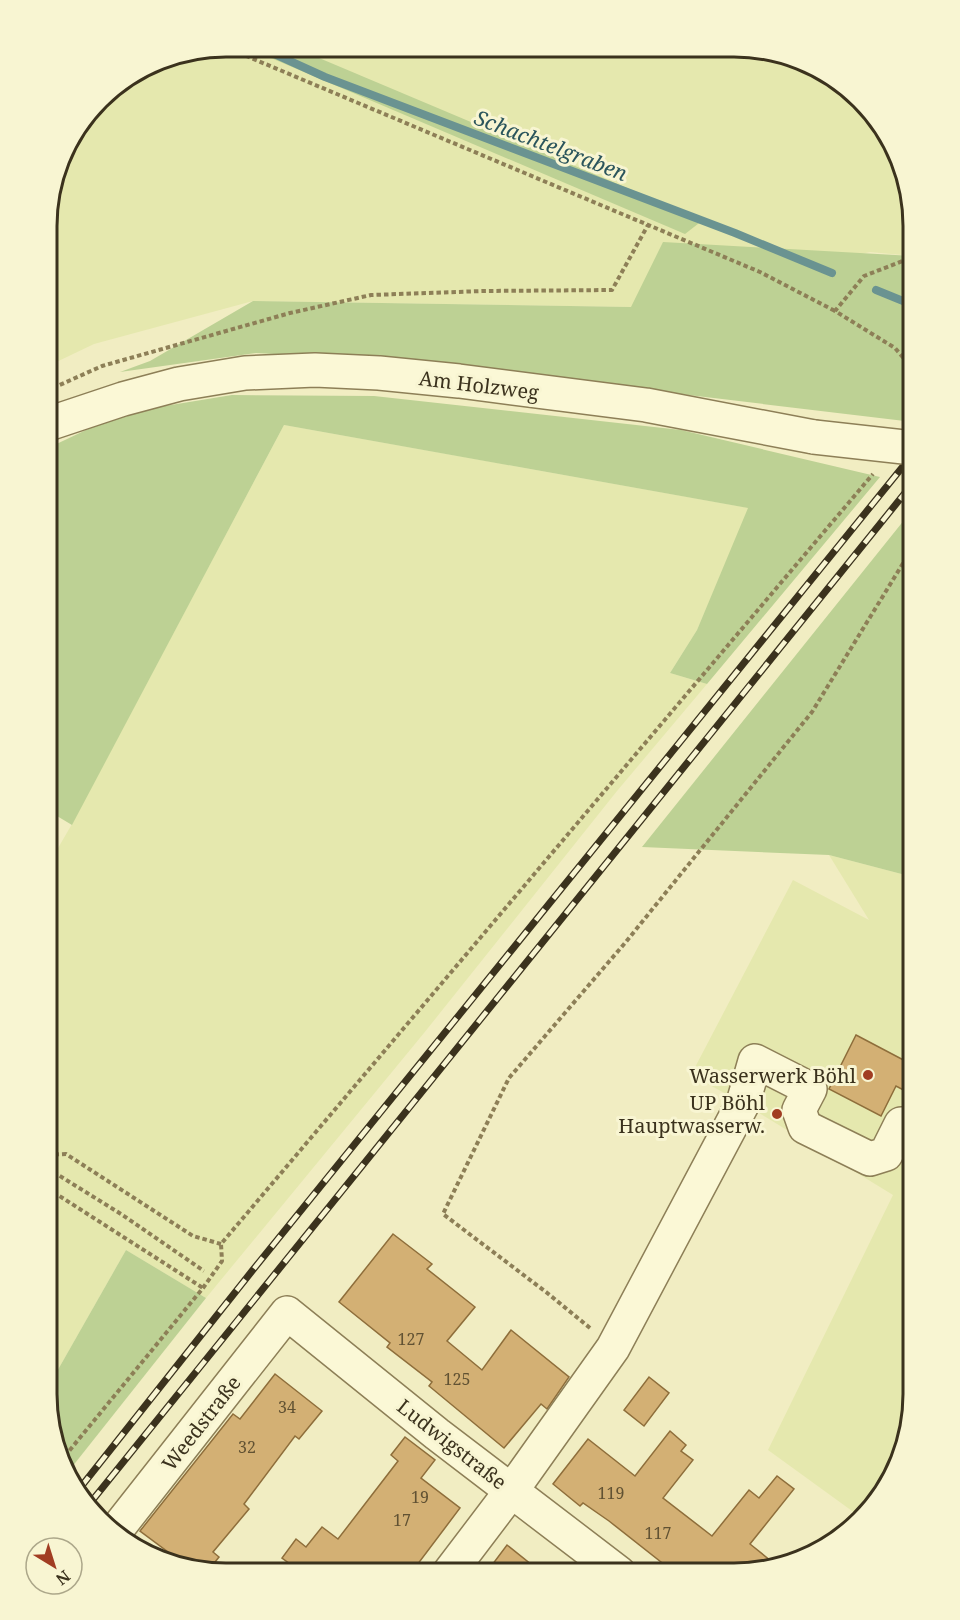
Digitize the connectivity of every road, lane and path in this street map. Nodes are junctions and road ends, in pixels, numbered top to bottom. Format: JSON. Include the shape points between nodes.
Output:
{"nodes":[{"id":1,"x":249,"y":57,"type":"edge"},
{"id":2,"x":648,"y":225,"type":"junction"},
{"id":3,"x":903,"y":261,"type":"edge"},
{"id":4,"x":835,"y":311,"type":"junction"},
{"id":5,"x":903,"y":357,"type":"edge"},
{"id":6,"x":57,"y":387,"type":"edge"},
{"id":7,"x":57,"y":421,"type":"edge"},
{"id":8,"x":903,"y":447,"type":"edge"},
{"id":9,"x":877,"y":470,"type":"dead end"},
{"id":10,"x":903,"y":563,"type":"edge"},
{"id":11,"x":901,"y":1124,"type":"dead end"},
{"id":12,"x":57,"y":1154,"type":"edge"},
{"id":13,"x":57,"y":1174,"type":"edge"},
{"id":14,"x":57,"y":1194,"type":"edge"},
{"id":15,"x":221,"y":1244,"type":"junction"},
{"id":16,"x":204,"y":1271,"type":"dead end"},
{"id":17,"x":203,"y":1288,"type":"junction"},
{"id":18,"x":287,"y":1313,"type":"joint"},
{"id":19,"x":613,"y":1348,"type":"junction"},
{"id":20,"x":68,"y":1452,"type":"edge"},
{"id":21,"x":512,"y":1490,"type":"junction"},
{"id":22,"x":120,"y":1525,"type":"edge"},
{"id":23,"x":457,"y":1563,"type":"edge"},
{"id":24,"x":606,"y":1563,"type":"edge"}],
"edges":[{"from":1,"to":2,"type":"path"},
{"from":2,"to":4,"type":"path","via":[[760,272]]},
{"from":2,"to":6,"type":"path","via":[[612,290],[370,295],[290,313],[102,366]]},
{"from":3,"to":4,"type":"path","via":[[864,276]]},
{"from":4,"to":5,"type":"path"},
{"from":7,"to":8,"type":"street","name":"Am Holzweg","bridge":true,"via":[[179,384],[245,374],[315,370],[459,381],[646,405],[814,437]]},
{"from":9,"to":15,"type":"path"},
{"from":10,"to":19,"type":"path","via":[[812,712],[625,943],[509,1078],[443,1214]]},
{"from":11,"to":19,"type":"street","via":[[886,1154],[870,1159],[805,1127],[800,1110],[810,1089],[755,1061],[743,1103]]},
{"from":12,"to":15,"type":"path","via":[[66,1154],[193,1236]]},
{"from":13,"to":16,"type":"path"},
{"from":14,"to":17,"type":"path"},
{"from":15,"to":17,"type":"path","via":[[222,1261]]},
{"from":17,"to":20,"type":"path"},
{"from":18,"to":21,"type":"street","name":"Ludwigstraße"},
{"from":18,"to":22,"type":"street","name":"Weedstraße"},
{"from":19,"to":21,"type":"street"},
{"from":21,"to":23,"type":"street"},
{"from":21,"to":24,"type":"street","name":"Ludwigstraße"}]}
